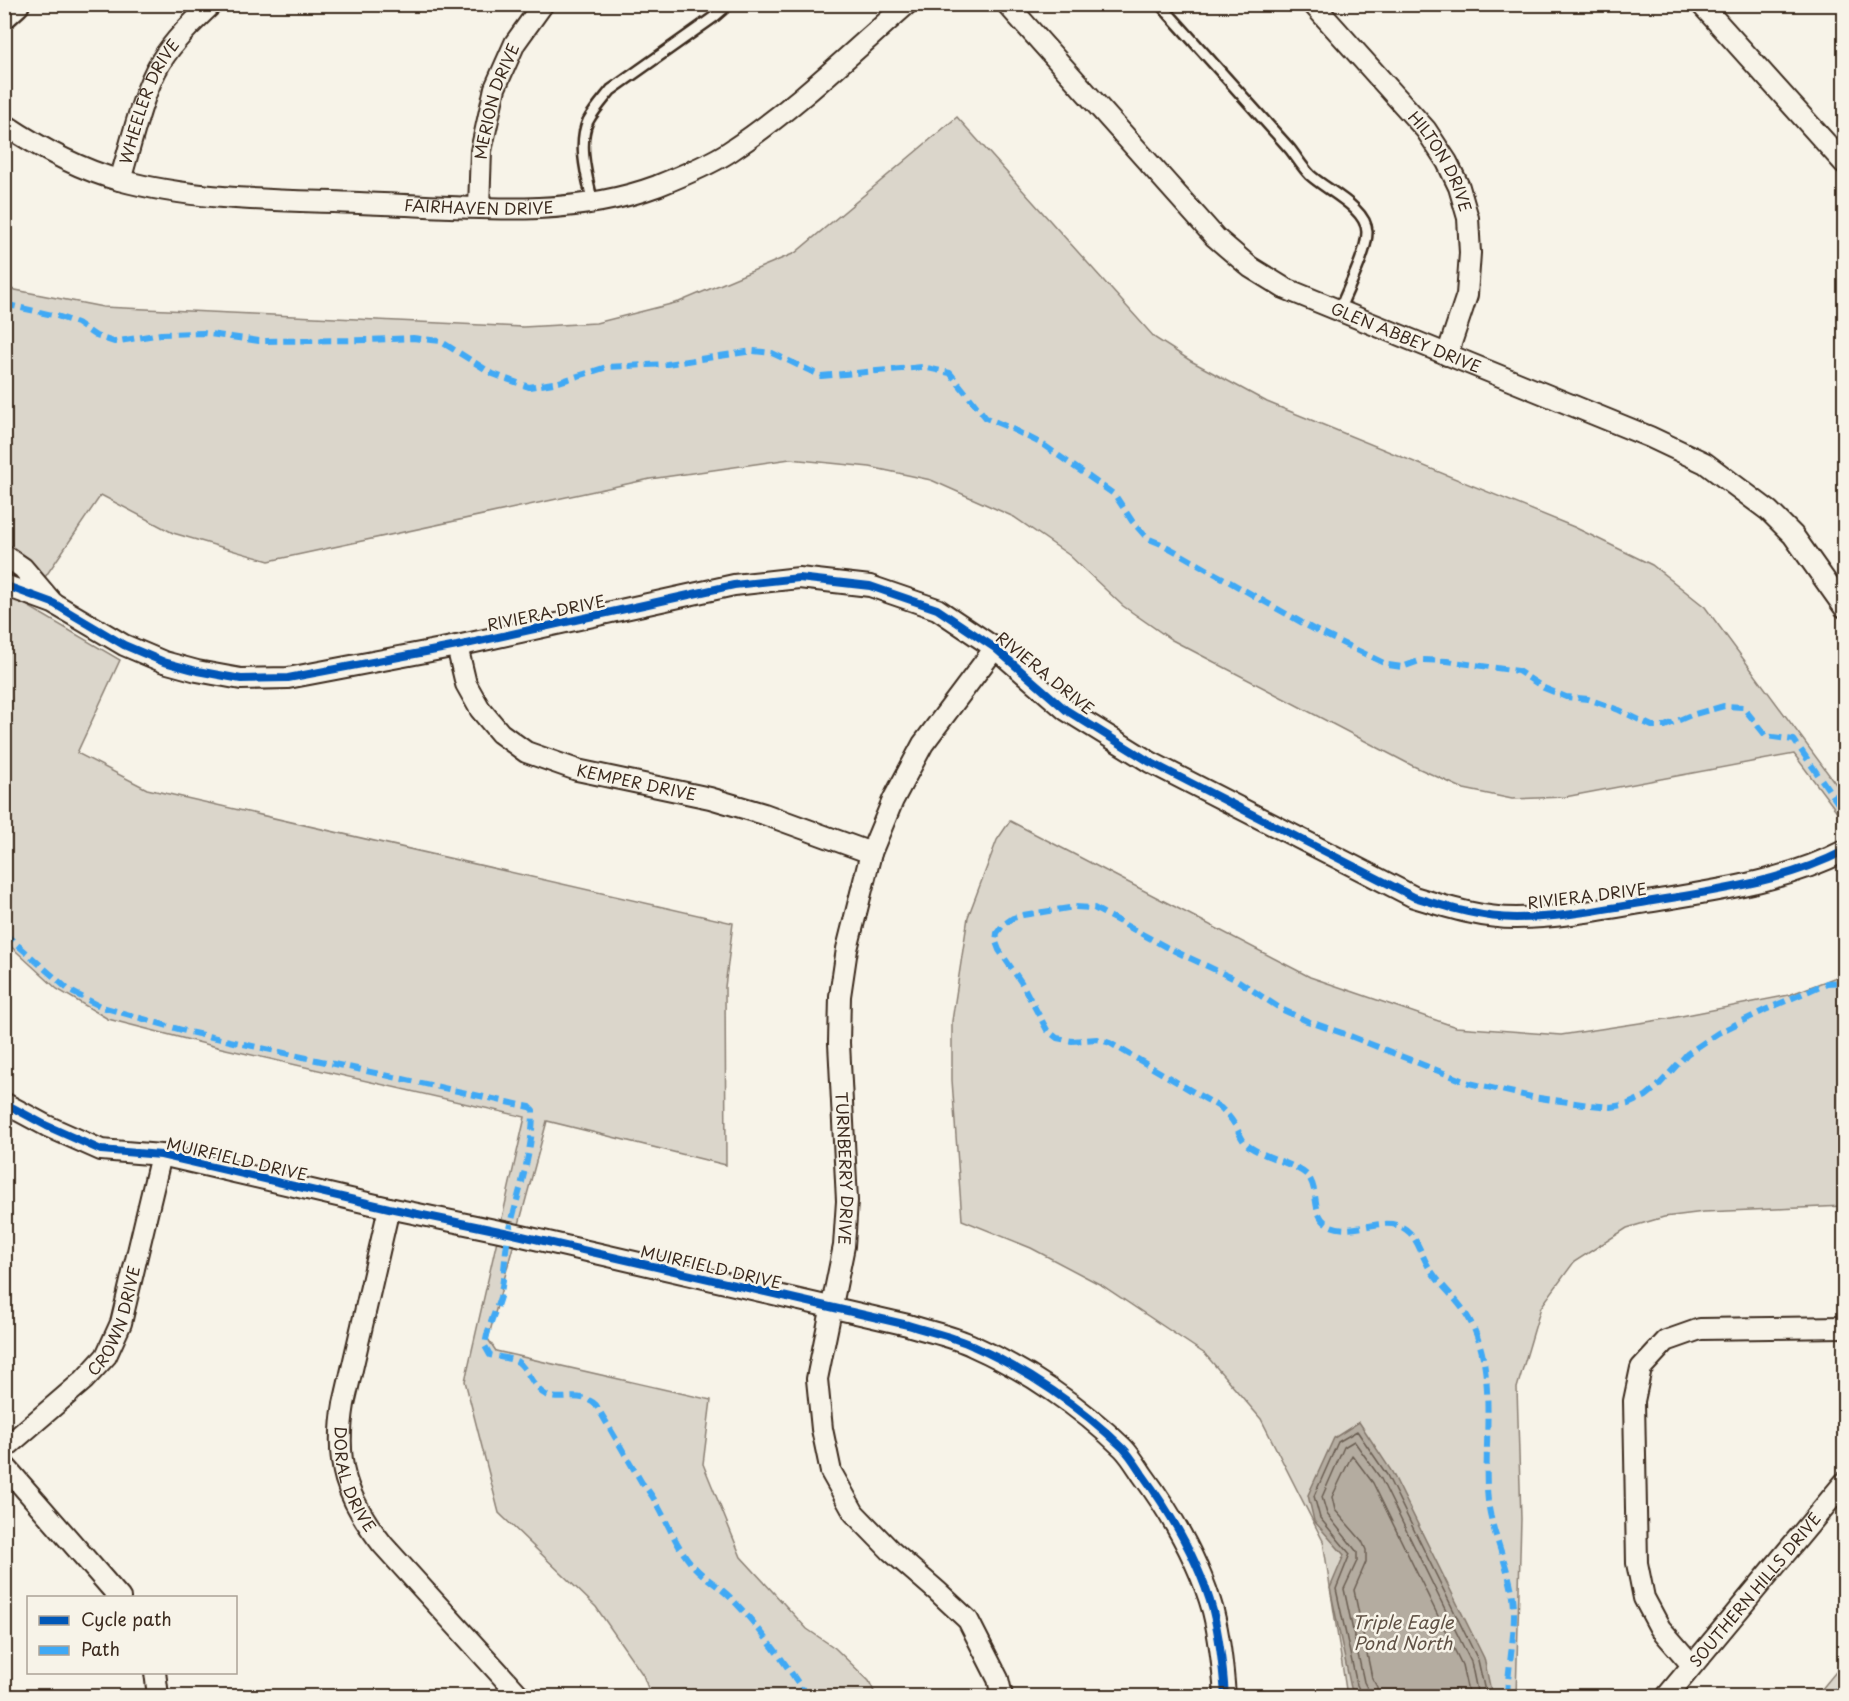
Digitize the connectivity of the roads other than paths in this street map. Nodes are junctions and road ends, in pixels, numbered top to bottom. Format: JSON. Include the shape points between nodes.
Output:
{"nodes":[{"id":1,"x":15,"y":4,"type":"edge"},
{"id":2,"x":212,"y":4,"type":"edge"},
{"id":3,"x":543,"y":4,"type":"edge"},
{"id":4,"x":729,"y":4,"type":"edge"},
{"id":5,"x":907,"y":4,"type":"edge"},
{"id":6,"x":1007,"y":4,"type":"edge"},
{"id":7,"x":1160,"y":4,"type":"edge"},
{"id":8,"x":1313,"y":4,"type":"edge"},
{"id":9,"x":1701,"y":4,"type":"edge"},
{"id":10,"x":4,"y":14,"type":"edge"},
{"id":11,"x":4,"y":124,"type":"edge"},
{"id":12,"x":1845,"y":163,"type":"edge"},
{"id":13,"x":120,"y":180,"type":"junction"},
{"id":14,"x":594,"y":204,"type":"junction"},
{"id":15,"x":479,"y":207,"type":"junction"},
{"id":16,"x":1339,"y":311,"type":"junction"},
{"id":17,"x":1447,"y":355,"type":"junction"},
{"id":18,"x":4,"y":555,"type":"edge"},
{"id":19,"x":4,"y":585,"type":"edge"},
{"id":20,"x":53,"y":603,"type":"junction"},
{"id":21,"x":1845,"y":607,"type":"edge"},
{"id":22,"x":457,"y":646,"type":"junction"},
{"id":23,"x":995,"y":648,"type":"junction"},
{"id":24,"x":1845,"y":851,"type":"edge"},
{"id":25,"x":871,"y":853,"type":"junction"},
{"id":26,"x":4,"y":1103,"type":"edge"},
{"id":27,"x":161,"y":1155,"type":"junction"},
{"id":28,"x":389,"y":1208,"type":"junction"},
{"id":29,"x":831,"y":1309,"type":"junction"},
{"id":30,"x":1845,"y":1327,"type":"edge"},
{"id":31,"x":4,"y":1449,"type":"edge"},
{"id":32,"x":4,"y":1465,"type":"edge"},
{"id":33,"x":1845,"y":1482,"type":"edge"},
{"id":34,"x":118,"y":1596,"type":"edge"},
{"id":35,"x":1692,"y":1665,"type":"junction"},
{"id":36,"x":156,"y":1674,"type":"edge"},
{"id":37,"x":159,"y":1696,"type":"edge"},
{"id":38,"x":520,"y":1696,"type":"edge"},
{"id":39,"x":1002,"y":1696,"type":"edge"},
{"id":40,"x":1226,"y":1696,"type":"edge"},
{"id":41,"x":1667,"y":1696,"type":"edge"}],
"edges":[{"from":1,"to":10,"type":"main road"},
{"from":2,"to":13,"type":"street","name":"WHEELER DRIVE","via":[[184,31],[160,63]]},
{"from":3,"to":15,"type":"street","name":"MERION DRIVE","via":[[514,42],[495,88],[481,151]]},
{"from":4,"to":14,"type":"lane","via":[[611,90],[588,121],[584,139]]},
{"from":5,"to":14,"type":"street","name":"FAIRHAVEN DRIVE","via":[[771,122],[726,154],[657,186]]},
{"from":6,"to":16,"type":"street","name":"GLEN ABBEY DRIVE","via":[[1215,237],[1276,283]]},
{"from":7,"to":16,"type":"lane","via":[[1310,175],[1348,203],[1366,224],[1365,247]]},
{"from":8,"to":17,"type":"street","name":"HILTON DRIVE","via":[[1426,130],[1459,187],[1468,218],[1470,253],[1467,295]]},
{"from":9,"to":12,"type":"street"},
{"from":11,"to":13,"type":"street","name":"FAIRHAVEN DRIVE","via":[[62,158]]},
{"from":13,"to":15,"type":"street","name":"FAIRHAVEN DRIVE","via":[[190,194]]},
{"from":14,"to":15,"type":"street","name":"FAIRHAVEN DRIVE","via":[[534,209]]},
{"from":16,"to":17,"type":"street","name":"GLEN ABBEY DRIVE"},
{"from":17,"to":21,"type":"street","name":"GLEN ABBEY DRIVE","via":[[1706,463],[1785,527]]},
{"from":18,"to":20,"type":"street","name":"RIVIERA DRIVE","via":[[23,568]]},
{"from":19,"to":20,"type":"street","name":"RIVIERA DRIVE"},
{"from":20,"to":22,"type":"street","name":"RIVIERA DRIVE","via":[[124,645],[164,662],[241,679],[288,678]]},
{"from":22,"to":23,"type":"street","name":"RIVIERA DRIVE","via":[[734,585],[799,578],[870,585],[937,609]]},
{"from":22,"to":25,"type":"street","name":"KEMPER DRIVE","via":[[466,684],[480,709],[500,733],[526,752],[577,770],[710,798]]},
{"from":23,"to":24,"type":"street","name":"RIVIERA DRIVE","via":[[1066,711],[1150,762],[1414,897],[1458,910],[1515,918],[1572,914],[1774,878]]},
{"from":23,"to":25,"type":"street","name":"TURNBERRY DRIVE","via":[[923,744]]},
{"from":25,"to":29,"type":"street","name":"TURNBERRY DRIVE","via":[[840,996],[847,1201],[844,1246]]},
{"from":26,"to":27,"type":"street","name":"MUIRFIELD DRIVE","via":[[101,1150]]},
{"from":27,"to":28,"type":"street","name":"MUIRFIELD DRIVE"},
{"from":27,"to":31,"type":"street","name":"CROWN DRIVE","via":[[121,1323],[106,1356]]},
{"from":28,"to":29,"type":"street","name":"MUIRFIELD DRIVE"},
{"from":28,"to":38,"type":"street","name":"DORAL DRIVE","via":[[340,1431],[345,1478],[364,1521],[383,1545]]},
{"from":29,"to":39,"type":"street","name":"TURNBERRY DRIVE","via":[[817,1379],[831,1472],[854,1513],[968,1620],[998,1679]]},
{"from":29,"to":40,"type":"street","name":"MUIRFIELD DRIVE","via":[[908,1325],[972,1345],[1037,1380],[1124,1449],[1180,1531],[1200,1573],[1213,1611]]},
{"from":30,"to":35,"type":"street","via":[[1700,1329],[1666,1341],[1641,1368],[1634,1401],[1637,1563],[1644,1598],[1660,1628]]},
{"from":32,"to":34,"type":"street"},
{"from":33,"to":35,"type":"street","name":"SOUTHERN HILLS DRIVE"},
{"from":35,"to":41,"type":"street","name":"SOUTHERN HILLS DRIVE"},
{"from":36,"to":37,"type":"street"}]}
